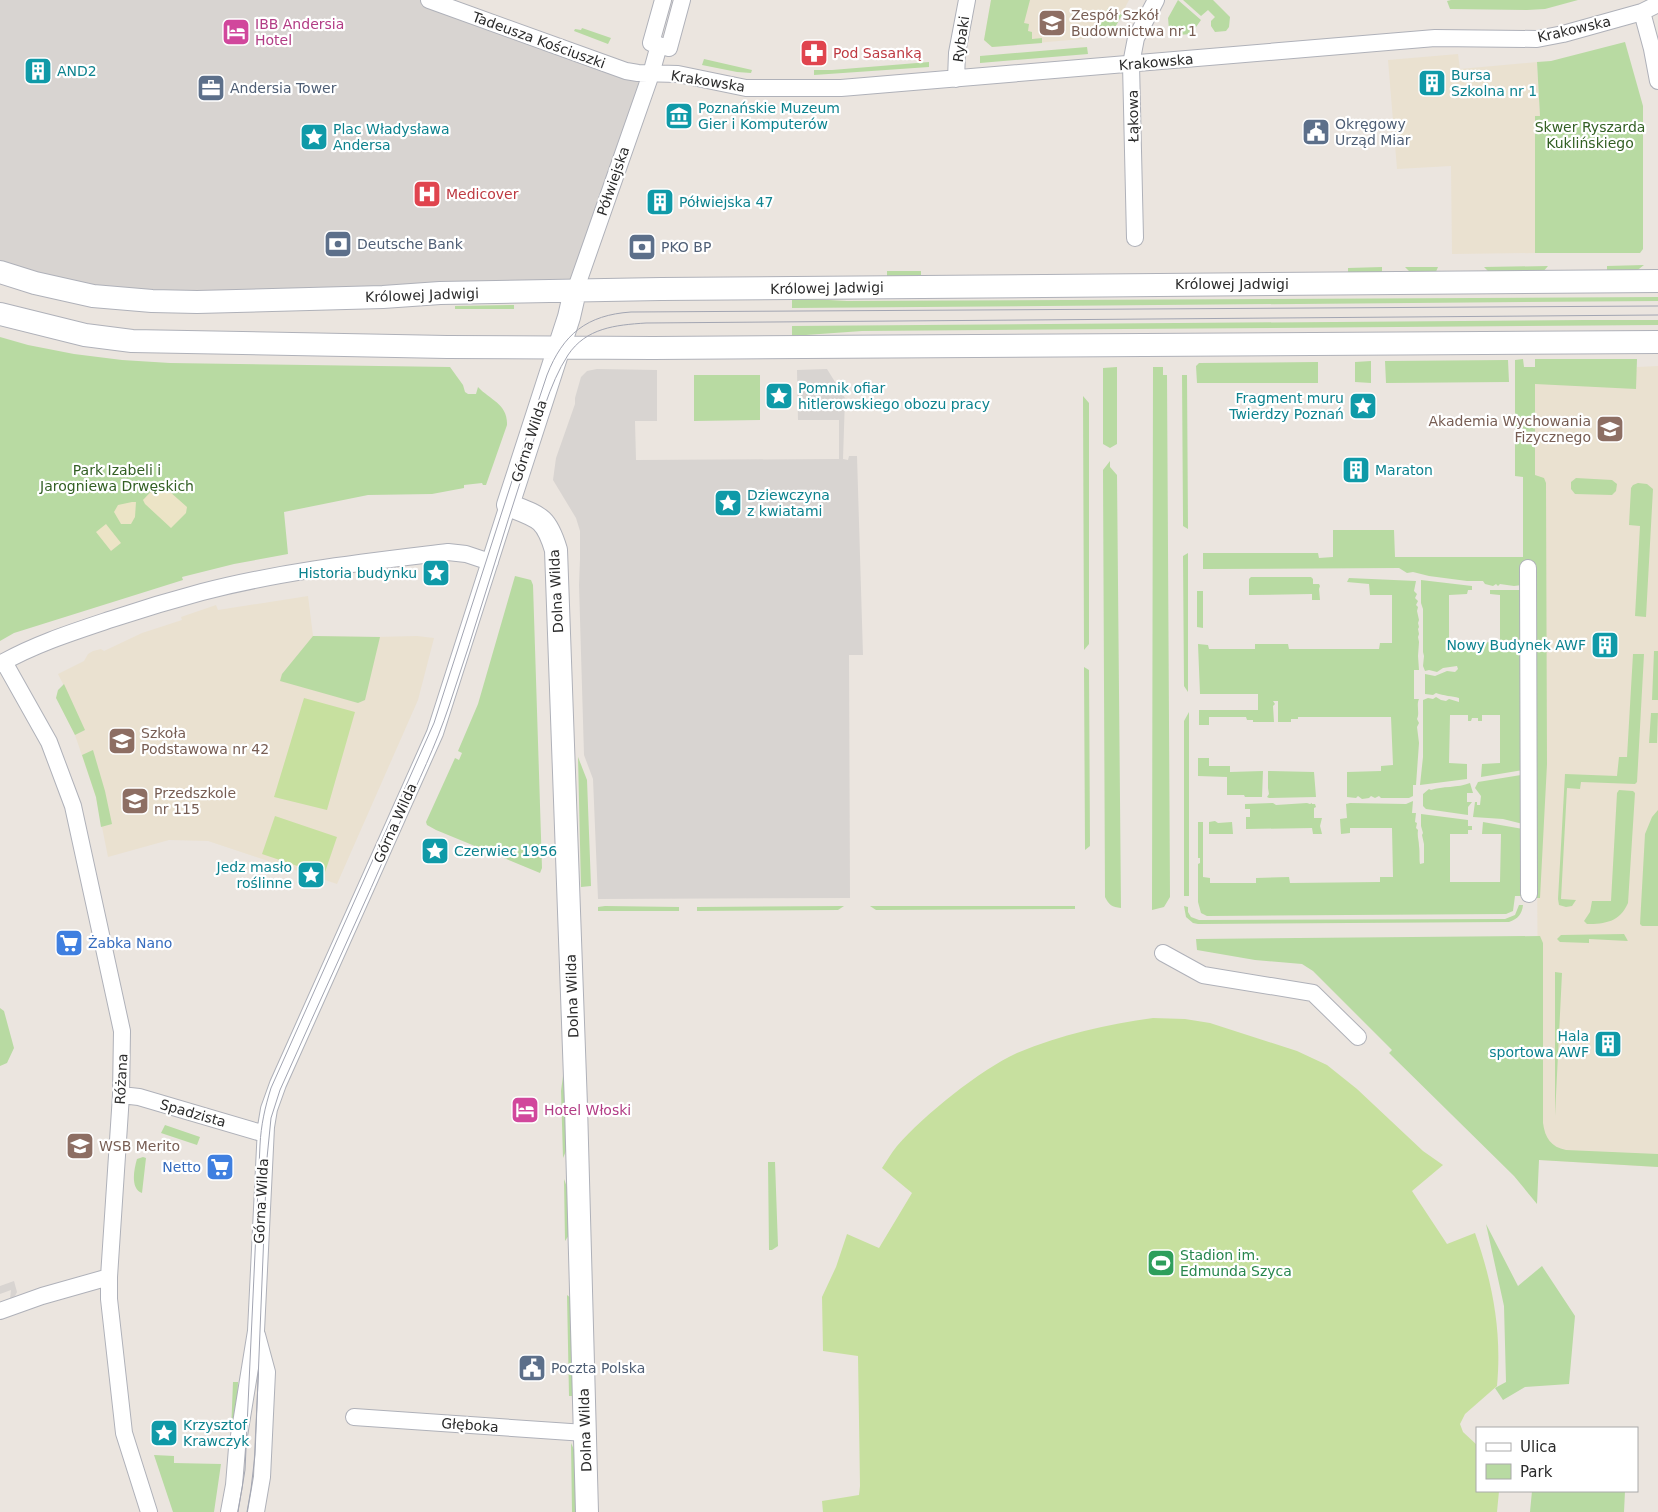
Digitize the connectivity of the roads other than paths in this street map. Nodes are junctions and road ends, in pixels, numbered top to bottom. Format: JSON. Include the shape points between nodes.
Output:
{"nodes":[{"id":1,"x":429,"y":0,"type":"edge"},
{"id":2,"x":662,"y":0,"type":"edge"},
{"id":3,"x":682,"y":0,"type":"edge"},
{"id":4,"x":967,"y":0,"type":"edge"},
{"id":5,"x":1156,"y":0,"type":"edge"},
{"id":6,"x":1658,"y":4,"type":"edge"},
{"id":7,"x":1642,"y":12,"type":"junction"},
{"id":8,"x":659,"y":45,"type":"junction"},
{"id":9,"x":1131,"y":64,"type":"junction"},
{"id":10,"x":651,"y":74,"type":"junction"},
{"id":11,"x":956,"y":79,"type":"junction"},
{"id":12,"x":1658,"y":81,"type":"edge"},
{"id":13,"x":1135,"y":238,"type":"dead end"},
{"id":14,"x":0,"y":272,"type":"edge"},
{"id":15,"x":1658,"y":281,"type":"edge"},
{"id":16,"x":575,"y":291,"type":"junction"},
{"id":17,"x":0,"y":314,"type":"edge"},
{"id":18,"x":569,"y":317,"type":"joint"},
{"id":19,"x":1658,"y":342,"type":"edge"},
{"id":20,"x":558,"y":348,"type":"junction"},
{"id":21,"x":508,"y":505,"type":"junction"},
{"id":22,"x":490,"y":562,"type":"junction"},
{"id":23,"x":1528,"y":568,"type":"dead end"},
{"id":24,"x":2,"y":663,"type":"edge"},
{"id":25,"x":1529,"y":894,"type":"dead end"},
{"id":26,"x":1163,"y":952,"type":"dead end"},
{"id":27,"x":1358,"y":1037,"type":"dead end"},
{"id":28,"x":121,"y":1095,"type":"junction"},
{"id":29,"x":265,"y":1134,"type":"junction"},
{"id":30,"x":109,"y":1277,"type":"junction"},
{"id":31,"x":0,"y":1311,"type":"edge"},
{"id":32,"x":256,"y":1331,"type":"junction"},
{"id":33,"x":354,"y":1417,"type":"dead end"},
{"id":34,"x":585,"y":1433,"type":"junction"},
{"id":35,"x":149,"y":1512,"type":"edge"},
{"id":36,"x":229,"y":1512,"type":"edge"},
{"id":37,"x":256,"y":1512,"type":"edge"},
{"id":38,"x":587,"y":1512,"type":"edge"}],
"edges":[{"from":1,"to":10,"type":"street","name":"Tadeusza Kościuszki","via":[[626,71]]},
{"from":2,"to":8,"type":"street","name":"Półwiejska","via":[[652,43]]},
{"from":3,"to":8,"type":"street","via":[[670,48]]},
{"from":4,"to":11,"type":"street","name":"Rybaki","via":[[957,53]]},
{"from":5,"to":9,"type":"street","name":"Łąkowa","via":[[1136,38]]},
{"from":6,"to":7,"type":"street","name":"Krakowska"},
{"from":7,"to":9,"type":"street","name":"Krakowska","via":[[1537,39],[1435,38]]},
{"from":7,"to":12,"type":"street"},
{"from":8,"to":10,"type":"street","name":"Półwiejska"},
{"from":9,"to":11,"type":"street","name":"Krakowska"},
{"from":9,"to":13,"type":"street","name":"Łąkowa"},
{"from":10,"to":11,"type":"street","name":"Krakowska","via":[[678,74],[746,88],[811,89]]},
{"from":10,"to":16,"type":"street","name":"Półwiejska"},
{"from":14,"to":16,"type":"street","name":"Królowej Jadwigi","via":[[88,295],[152,301]]},
{"from":15,"to":16,"type":"street","name":"Królowej Jadwigi"},
{"from":16,"to":18,"type":"street","name":"Półwiejska"},
{"from":17,"to":20,"type":"street","via":[[85,335],[132,341]]},
{"from":18,"to":20,"type":"street","name":"Górna Wilda"},
{"from":19,"to":20,"type":"street"},
{"from":20,"to":21,"type":"street","name":"Górna Wilda"},
{"from":21,"to":22,"type":"street","name":"Górna Wilda"},
{"from":21,"to":34,"type":"street","name":"Dolna Wilda","via":[[542,519],[551,532],[556,550]]},
{"from":22,"to":24,"type":"street","via":[[448,552],[256,580],[140,610],[53,639]]},
{"from":22,"to":29,"type":"street","name":"Górna Wilda","via":[[435,733],[278,1084]]},
{"from":23,"to":25,"type":"street"},
{"from":24,"to":28,"type":"street","name":"Różana","via":[[48,742],[73,806],[122,1031]]},
{"from":26,"to":27,"type":"street","via":[[1203,975],[1313,993]]},
{"from":28,"to":29,"type":"street","name":"Spadzista","via":[[139,1097]]},
{"from":28,"to":30,"type":"street","name":"Różana"},
{"from":29,"to":32,"type":"street","name":"Górna Wilda"},
{"from":30,"to":31,"type":"street"},
{"from":30,"to":35,"type":"street","name":"Różana","via":[[124,1433]]},
{"from":32,"to":36,"type":"street","name":"Górna Wilda"},
{"from":32,"to":37,"type":"street","name":"Górna Wilda","via":[[267,1372],[262,1477]]},
{"from":33,"to":34,"type":"street","name":"Głęboka"},
{"from":34,"to":38,"type":"street","name":"Dolna Wilda"}]}
